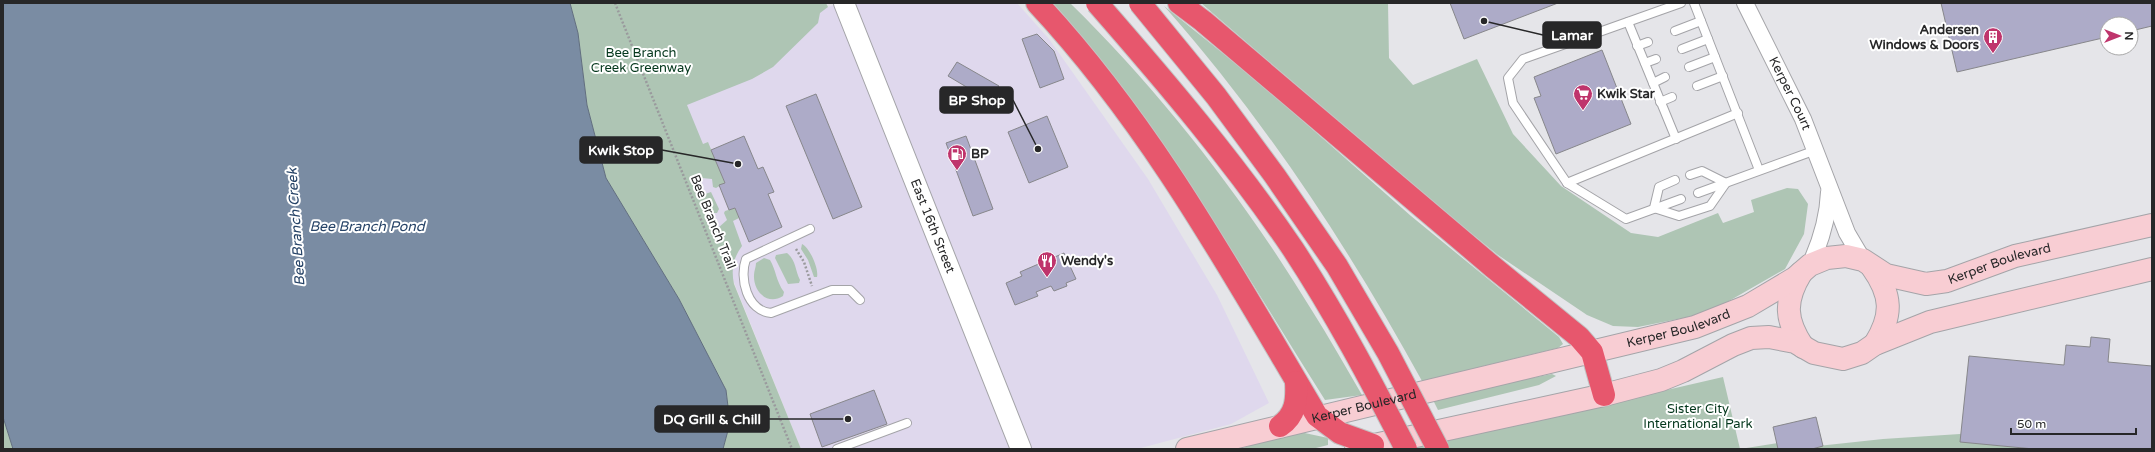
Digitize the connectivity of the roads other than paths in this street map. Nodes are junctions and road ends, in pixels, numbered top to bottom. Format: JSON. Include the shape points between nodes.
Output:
{"nodes":[{"id":1,"x":844,"y":3,"type":"edge"},
{"id":2,"x":1037,"y":3,"type":"edge"},
{"id":3,"x":1097,"y":3,"type":"edge"},
{"id":4,"x":1140,"y":3,"type":"edge"},
{"id":5,"x":1179,"y":3,"type":"edge"},
{"id":6,"x":1681,"y":3,"type":"edge"},
{"id":7,"x":1694,"y":3,"type":"edge"},
{"id":8,"x":1744,"y":3,"type":"edge"},
{"id":9,"x":1701,"y":21,"type":"junction"},
{"id":10,"x":1628,"y":22,"type":"junction"},
{"id":11,"x":1675,"y":31,"type":"dead end"},
{"id":12,"x":1708,"y":39,"type":"junction"},
{"id":13,"x":1648,"y":42,"type":"dead end"},
{"id":14,"x":1637,"y":46,"type":"junction"},
{"id":15,"x":1682,"y":49,"type":"dead end"},
{"id":16,"x":1715,"y":57,"type":"junction"},
{"id":17,"x":1656,"y":59,"type":"dead end"},
{"id":18,"x":1645,"y":64,"type":"junction"},
{"id":19,"x":1690,"y":67,"type":"dead end"},
{"id":20,"x":1723,"y":76,"type":"junction"},
{"id":21,"x":1665,"y":77,"type":"dead end"},
{"id":22,"x":1653,"y":83,"type":"junction"},
{"id":23,"x":1697,"y":86,"type":"dead end"},
{"id":24,"x":1672,"y":97,"type":"dead end"},
{"id":25,"x":1660,"y":102,"type":"junction"},
{"id":26,"x":1738,"y":114,"type":"junction"},
{"id":27,"x":1676,"y":139,"type":"junction"},
{"id":28,"x":1816,"y":150,"type":"junction"},
{"id":29,"x":1759,"y":170,"type":"junction"},
{"id":30,"x":1690,"y":175,"type":"dead end"},
{"id":31,"x":1675,"y":180,"type":"dead end"},
{"id":32,"x":1568,"y":183,"type":"junction"},
{"id":33,"x":1726,"y":183,"type":"junction"},
{"id":34,"x":1829,"y":186,"type":"junction"},
{"id":35,"x":1698,"y":193,"type":"dead end"},
{"id":36,"x":1681,"y":199,"type":"dead end"},
{"id":37,"x":1654,"y":208,"type":"junction"},
{"id":38,"x":2152,"y":225,"type":"edge"},
{"id":39,"x":810,"y":229,"type":"dead end"},
{"id":40,"x":1868,"y":264,"type":"junction"},
{"id":41,"x":1805,"y":269,"type":"junction"},
{"id":42,"x":2152,"y":269,"type":"edge"},
{"id":43,"x":860,"y":300,"type":"dead end"},
{"id":44,"x":1875,"y":344,"type":"junction"},
{"id":45,"x":1803,"y":347,"type":"junction"},
{"id":46,"x":1592,"y":352,"type":"junction"},
{"id":47,"x":1296,"y":382,"type":"junction"},
{"id":48,"x":1604,"y":395,"type":"junction"},
{"id":49,"x":1317,"y":416,"type":"junction"},
{"id":50,"x":907,"y":422,"type":"dead end"},
{"id":51,"x":1280,"y":426,"type":"junction"},
{"id":52,"x":1365,"y":447,"type":"edge"},
{"id":53,"x":837,"y":449,"type":"edge"},
{"id":54,"x":1021,"y":449,"type":"edge"},
{"id":55,"x":1187,"y":449,"type":"edge"},
{"id":56,"x":1406,"y":449,"type":"edge"},
{"id":57,"x":1438,"y":449,"type":"edge"}],
"edges":[{"from":1,"to":54,"type":"street","name":"East 16th Street"},
{"from":2,"to":47,"type":"highway","via":[[1103,80],[1148,140],[1202,222]]},
{"from":3,"to":56,"type":"highway","bridge":true,"via":[[1225,154],[1293,250],[1358,357]]},
{"from":4,"to":57,"type":"highway","bridge":true,"via":[[1221,102],[1336,266],[1388,353]]},
{"from":5,"to":46,"type":"highway","via":[[1493,267],[1560,320]]},
{"from":6,"to":10,"type":"lane"},
{"from":7,"to":9,"type":"lane"},
{"from":8,"to":28,"type":"street","name":"Kerper Court","via":[[1786,83]]},
{"from":9,"to":11,"type":"lane"},
{"from":9,"to":12,"type":"lane"},
{"from":10,"to":14,"type":"lane"},
{"from":10,"to":32,"type":"lane","via":[[1523,59],[1508,78],[1513,103]]},
{"from":12,"to":15,"type":"lane"},
{"from":12,"to":16,"type":"lane"},
{"from":13,"to":14,"type":"lane"},
{"from":14,"to":18,"type":"lane"},
{"from":16,"to":19,"type":"lane"},
{"from":16,"to":20,"type":"lane"},
{"from":17,"to":18,"type":"lane"},
{"from":18,"to":22,"type":"lane"},
{"from":20,"to":23,"type":"lane"},
{"from":20,"to":26,"type":"lane"},
{"from":21,"to":22,"type":"lane"},
{"from":22,"to":25,"type":"lane"},
{"from":24,"to":25,"type":"lane"},
{"from":25,"to":27,"type":"lane"},
{"from":26,"to":27,"type":"lane"},
{"from":26,"to":29,"type":"lane"},
{"from":27,"to":32,"type":"lane"},
{"from":28,"to":29,"type":"lane"},
{"from":28,"to":34,"type":"street","name":"Kerper Court"},
{"from":29,"to":33,"type":"lane"},
{"from":30,"to":33,"type":"lane","via":[[1702,171]]},
{"from":31,"to":37,"type":"lane","via":[[1660,187]]},
{"from":32,"to":37,"type":"lane","via":[[1626,219]]},
{"from":33,"to":35,"type":"lane"},
{"from":33,"to":37,"type":"lane","via":[[1710,206],[1679,216]]},
{"from":34,"to":40,"type":"street","name":"Kerper Court","via":[[1847,232]]},
{"from":34,"to":41,"type":"street","via":[[1828,216],[1818,249]]},
{"from":36,"to":37,"type":"lane"},
{"from":38,"to":40,"type":"main road","name":"Kerper Boulevard","via":[[2015,256],[1947,281],[1926,284],[1899,280]]},
{"from":39,"to":43,"type":"lane","via":[[746,259],[742,267],[742,278],[754,306],[762,312],[771,312],[832,290],[842,289],[850,290]]},
{"from":40,"to":41,"type":"main road","name":"Kerper Boulevard","via":[[1846,256],[1836,256],[1826,258]]},
{"from":40,"to":44,"type":"main road","via":[[1885,288],[1888,303],[1886,324]]},
{"from":41,"to":45,"type":"main road","via":[[1790,294],[1789,314],[1795,334]]},
{"from":41,"to":46,"type":"main road","name":"Kerper Boulevard","via":[[1748,306],[1724,317],[1657,338]]},
{"from":42,"to":44,"type":"main road","via":[[1930,322]]},
{"from":44,"to":45,"type":"main road","via":[[1862,353],[1844,359],[1820,355]]},
{"from":45,"to":48,"type":"main road","via":[[1795,342],[1769,337],[1752,338],[1661,380]]},
{"from":46,"to":48,"type":"highway"},
{"from":46,"to":49,"type":"main road","name":"Kerper Boulevard"},
{"from":47,"to":49,"type":"highway"},
{"from":47,"to":51,"type":"highway","via":[[1295,406],[1290,417]]},
{"from":48,"to":52,"type":"main road"},
{"from":49,"to":51,"type":"main road","name":"Kerper Boulevard"},
{"from":49,"to":52,"type":"highway"},
{"from":50,"to":53,"type":"lane"},
{"from":51,"to":55,"type":"main road","name":"Kerper Boulevard"}]}
